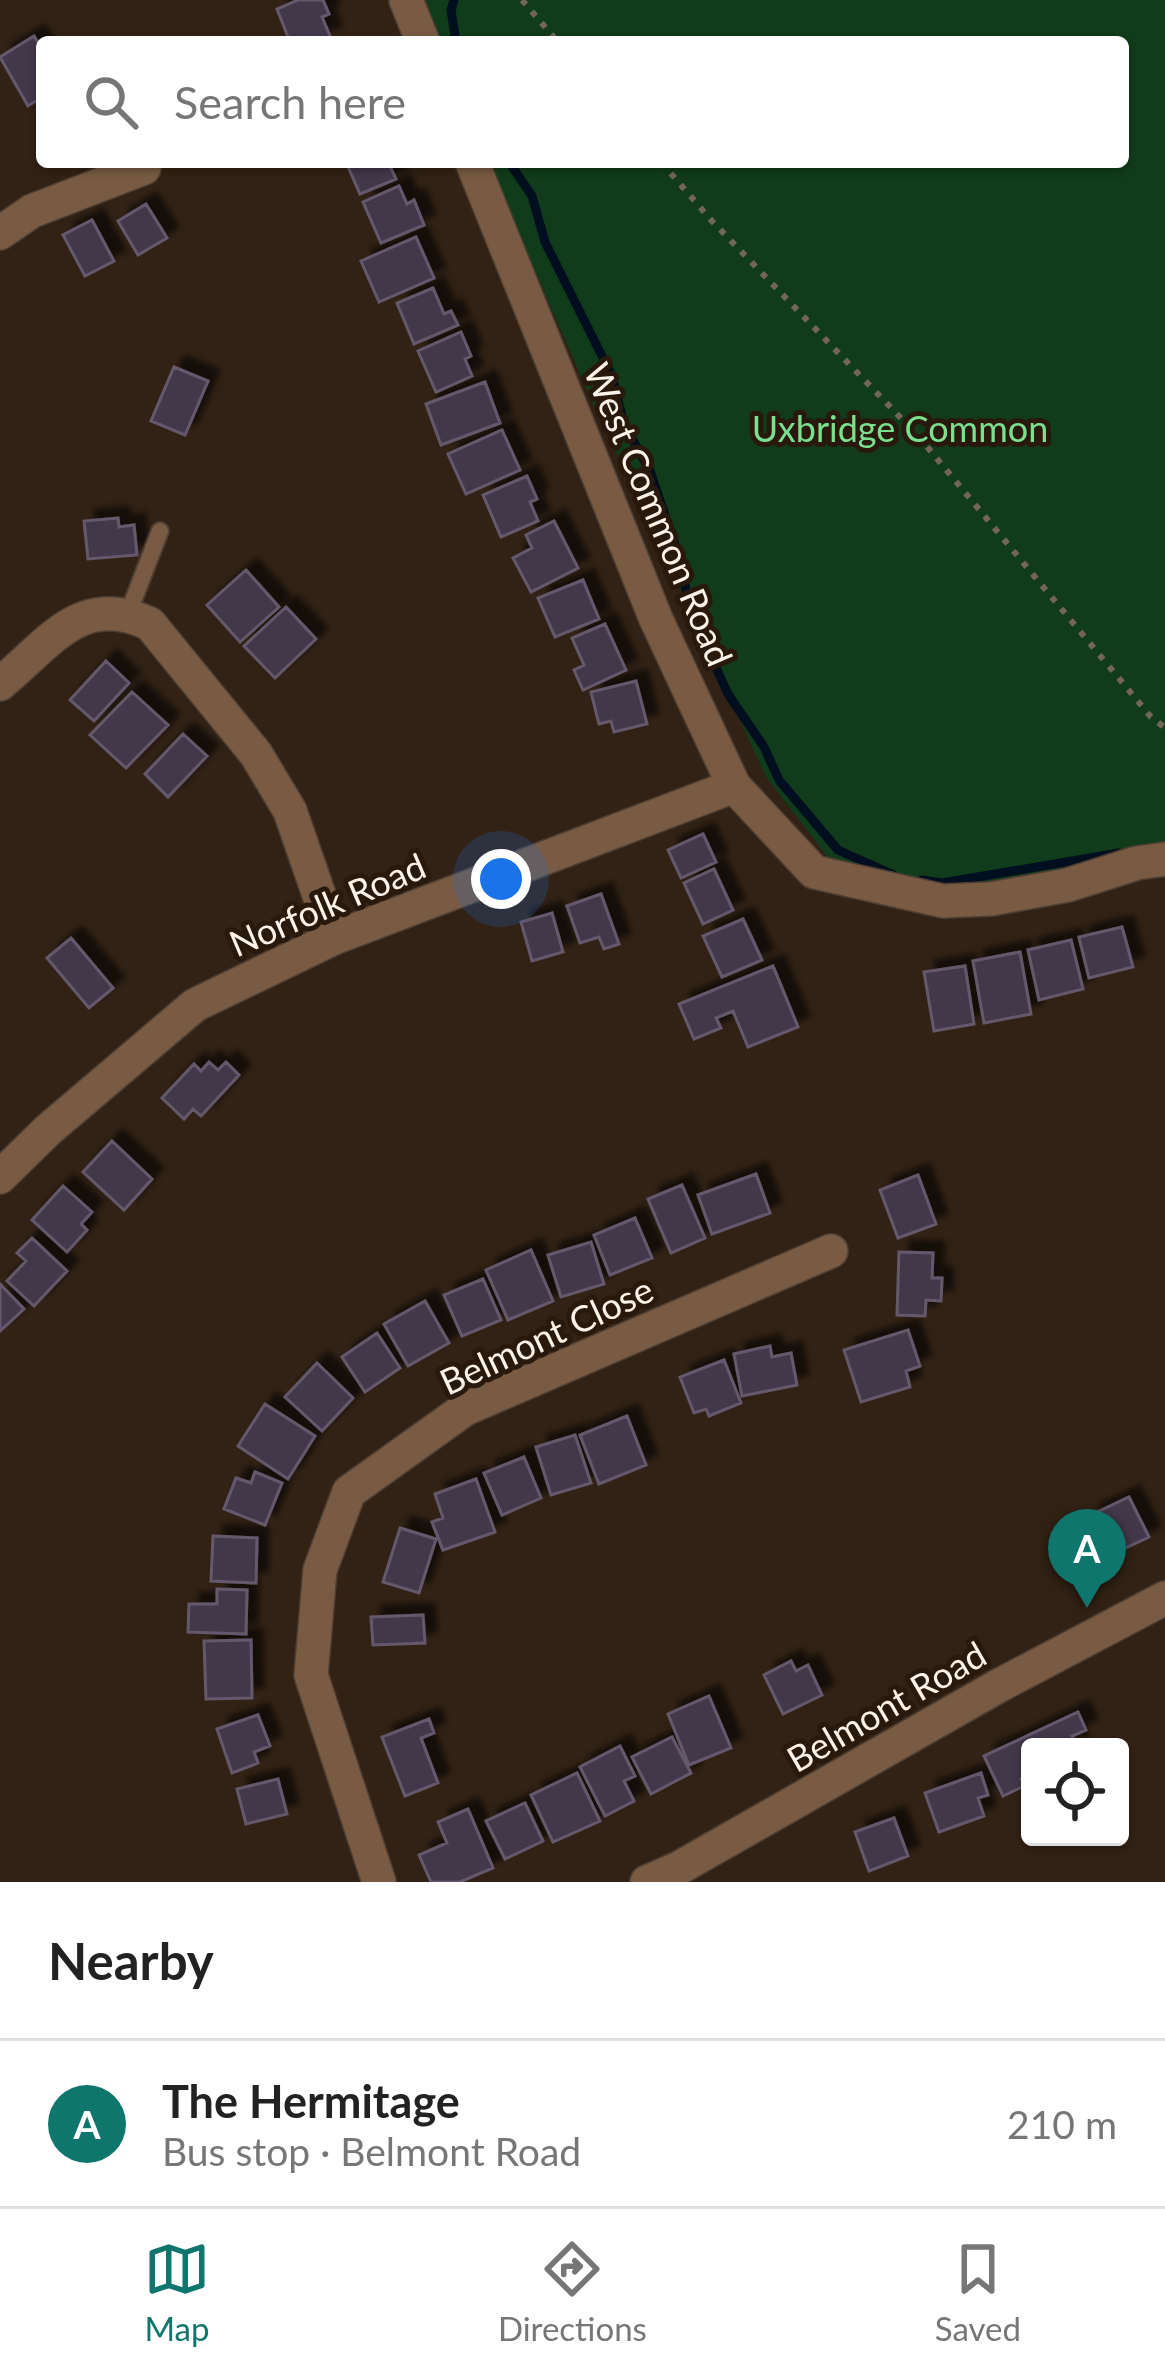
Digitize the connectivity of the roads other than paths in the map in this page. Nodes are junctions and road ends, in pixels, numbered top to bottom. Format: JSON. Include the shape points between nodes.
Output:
{"nodes":[{"id":1,"x":406,"y":0,"type":"edge"},
{"id":2,"x":421,"y":36,"type":"edge"},
{"id":3,"x":144,"y":168,"type":"dead end"},
{"id":4,"x":474,"y":168,"type":"edge"},
{"id":5,"x":0,"y":233,"type":"edge"},
{"id":6,"x":160,"y":531,"type":"dead end"},
{"id":7,"x":128,"y":614,"type":"junction"},
{"id":8,"x":0,"y":684,"type":"edge"},
{"id":9,"x":734,"y":787,"type":"junction"},
{"id":10,"x":1165,"y":859,"type":"edge"},
{"id":11,"x":334,"y":938,"type":"junction"},
{"id":12,"x":0,"y":1177,"type":"edge"},
{"id":13,"x":831,"y":1251,"type":"dead end"},
{"id":14,"x":1165,"y":1598,"type":"edge"},
{"id":15,"x":682,"y":1875,"type":"edge"},
{"id":16,"x":379,"y":1882,"type":"edge"},
{"id":17,"x":647,"y":1882,"type":"edge"}],
"edges":[{"from":1,"to":2,"type":"street"},
{"from":3,"to":5,"type":"street","via":[[32,211]]},
{"from":4,"to":9,"type":"street","name":"West Common Road","via":[[656,619]]},
{"from":6,"to":7,"type":"lane"},
{"from":7,"to":8,"type":"street","via":[[78,618]]},
{"from":7,"to":11,"type":"street","via":[[150,624],[256,754],[290,811]]},
{"from":9,"to":10,"type":"street","name":"West Common Road","via":[[814,872],[943,901],[1068,886]]},
{"from":9,"to":11,"type":"street","name":"Norfolk Road"},
{"from":11,"to":12,"type":"street","name":"Norfolk Road","via":[[195,1005]]},
{"from":13,"to":16,"type":"street","name":"Belmont Close","via":[[465,1409],[349,1492],[320,1570],[311,1675]]},
{"from":14,"to":15,"type":"street","name":"Belmont Road","via":[[1000,1685]]},
{"from":15,"to":17,"type":"street","name":"Belmont Road"}]}
